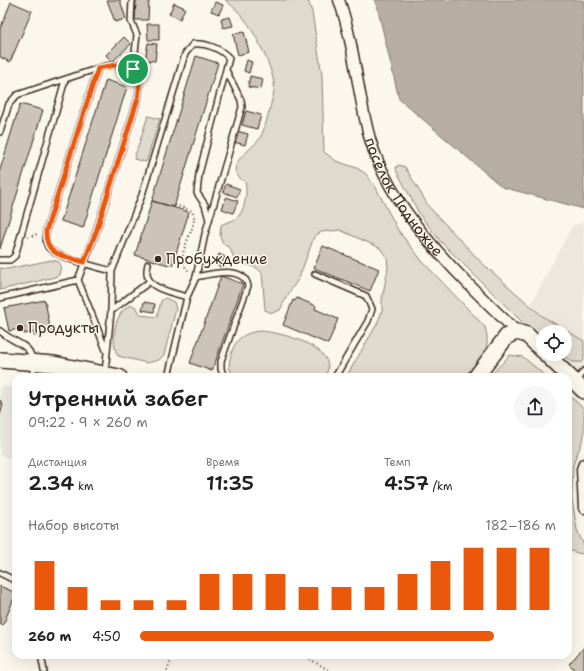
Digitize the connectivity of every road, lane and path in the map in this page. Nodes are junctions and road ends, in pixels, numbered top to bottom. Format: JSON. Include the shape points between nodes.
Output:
{"nodes":[{"id":1,"x":132,"y":0,"type":"edge"},
{"id":2,"x":339,"y":0,"type":"edge"},
{"id":3,"x":98,"y":68,"type":"junction"},
{"id":4,"x":133,"y":69,"type":"junction"},
{"id":5,"x":227,"y":72,"type":"junction"},
{"id":6,"x":65,"y":80,"type":"junction"},
{"id":7,"x":0,"y":132,"type":"edge"},
{"id":8,"x":175,"y":205,"type":"dead end"},
{"id":9,"x":209,"y":220,"type":"junction"},
{"id":10,"x":46,"y":231,"type":"junction"},
{"id":11,"x":20,"y":240,"type":"junction"},
{"id":12,"x":0,"y":260,"type":"edge"},
{"id":13,"x":84,"y":262,"type":"junction"},
{"id":14,"x":148,"y":264,"type":"dead end"},
{"id":15,"x":184,"y":267,"type":"dead end"},
{"id":16,"x":112,"y":271,"type":"junction"},
{"id":17,"x":315,"y":274,"type":"dead end"},
{"id":18,"x":196,"y":277,"type":"junction"},
{"id":19,"x":78,"y":280,"type":"junction"},
{"id":20,"x":149,"y":282,"type":"junction"},
{"id":21,"x":187,"y":297,"type":"junction"},
{"id":22,"x":0,"y":298,"type":"edge"},
{"id":23,"x":111,"y":311,"type":"junction"},
{"id":24,"x":0,"y":331,"type":"edge"},
{"id":25,"x":517,"y":332,"type":"junction"},
{"id":26,"x":536,"y":344,"type":"edge"},
{"id":27,"x":106,"y":351,"type":"junction"},
{"id":28,"x":0,"y":360,"type":"edge"},
{"id":29,"x":555,"y":361,"type":"edge"},
{"id":30,"x":33,"y":362,"type":"junction"},
{"id":31,"x":33,"y":373,"type":"edge"},
{"id":32,"x":98,"y":373,"type":"edge"},
{"id":33,"x":111,"y":373,"type":"edge"},
{"id":34,"x":169,"y":373,"type":"edge"},
{"id":35,"x":222,"y":373,"type":"edge"},
{"id":36,"x":337,"y":373,"type":"edge"},
{"id":37,"x":479,"y":373,"type":"edge"},
{"id":38,"x":571,"y":373,"type":"edge"},
{"id":39,"x":572,"y":374,"type":"edge"},
{"id":40,"x":581,"y":381,"type":"edge"},
{"id":41,"x":584,"y":464,"type":"edge"},
{"id":42,"x":584,"y":508,"type":"edge"},
{"id":43,"x":0,"y":573,"type":"edge"},
{"id":44,"x":12,"y":579,"type":"edge"},
{"id":45,"x":42,"y":659,"type":"edge"},
{"id":46,"x":171,"y":659,"type":"edge"},
{"id":47,"x":310,"y":659,"type":"edge"},
{"id":48,"x":44,"y":671,"type":"edge"},
{"id":49,"x":166,"y":671,"type":"edge"},
{"id":50,"x":330,"y":671,"type":"edge"}],
"edges":[{"from":1,"to":4,"type":"lane","via":[[131,21],[137,34]]},
{"from":2,"to":25,"type":"street","name":"посёлок Подножье","via":[[367,126],[385,178],[430,242],[453,269]]},
{"from":3,"to":4,"type":"lane","via":[[116,65]]},
{"from":3,"to":6,"type":"lane"},
{"from":3,"to":10,"type":"lane"},
{"from":4,"to":13,"type":"lane","via":[[139,81],[138,98],[96,232]]},
{"from":5,"to":9,"type":"lane","via":[[199,174],[197,193],[205,205]]},
{"from":5,"to":9,"type":"lane","via":[[242,107]]},
{"from":5,"to":16,"type":"lane","via":[[229,58],[222,50],[199,43],[188,48],[142,195]]},
{"from":6,"to":7,"type":"lane","via":[[17,95],[8,104]]},
{"from":6,"to":11,"type":"lane"},
{"from":8,"to":15,"type":"path","via":[[192,211],[194,217],[182,259]]},
{"from":9,"to":18,"type":"lane"},
{"from":10,"to":11,"type":"path"},
{"from":10,"to":13,"type":"lane","via":[[48,247],[56,253]]},
{"from":11,"to":12,"type":"lane","via":[[15,256],[10,260]]},
{"from":13,"to":16,"type":"lane"},
{"from":13,"to":19,"type":"lane"},
{"from":14,"to":20,"type":"lane","via":[[146,272]]},
{"from":16,"to":23,"type":"lane"},
{"from":17,"to":36,"type":"lane","via":[[366,296],[372,309],[368,321]]},
{"from":18,"to":21,"type":"lane"},
{"from":18,"to":35,"type":"lane","via":[[223,271],[244,278],[247,282],[248,286],[221,361]]},
{"from":19,"to":22,"type":"lane"},
{"from":19,"to":27,"type":"lane"},
{"from":20,"to":21,"type":"lane","via":[[155,287]]},
{"from":20,"to":23,"type":"lane"},
{"from":21,"to":34,"type":"lane"},
{"from":23,"to":27,"type":"lane"},
{"from":24,"to":30,"type":"lane","via":[[26,347],[32,354]]},
{"from":25,"to":26,"type":"main road","name":"посёлок Подножье","via":[[527,335]]},
{"from":25,"to":37,"type":"main road","via":[[507,336]]},
{"from":27,"to":33,"type":"lane"},
{"from":28,"to":30,"type":"main road"},
{"from":29,"to":38,"type":"main road"},
{"from":30,"to":31,"type":"lane"},
{"from":30,"to":32,"type":"main road"},
{"from":39,"to":40,"type":"main road"},
{"from":41,"to":42,"type":"street"},
{"from":43,"to":44,"type":"lane"},
{"from":45,"to":48,"type":"lane"},
{"from":46,"to":49,"type":"path"},
{"from":47,"to":50,"type":"path"}]}
